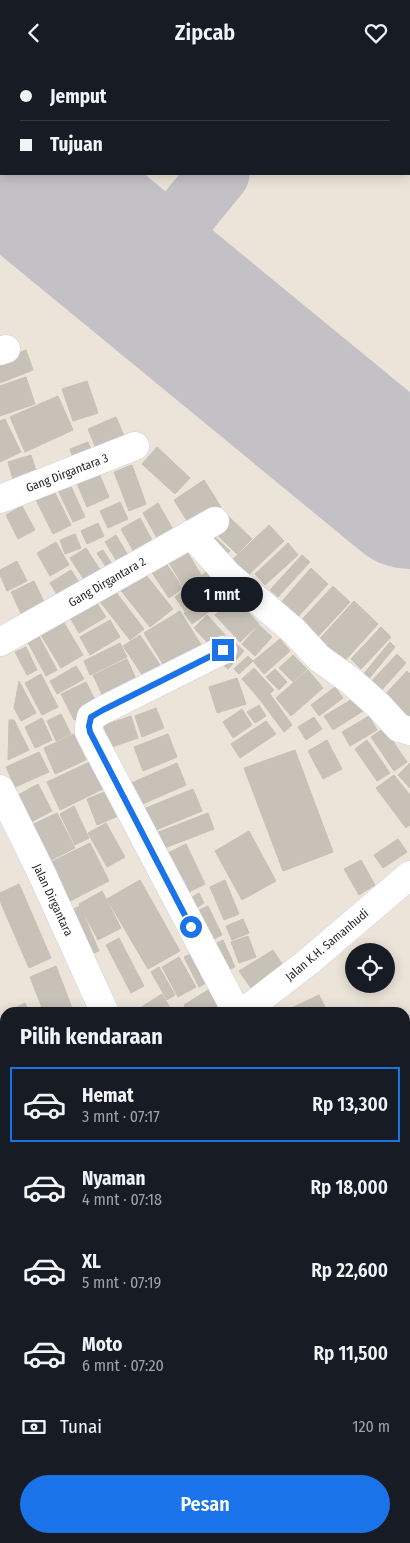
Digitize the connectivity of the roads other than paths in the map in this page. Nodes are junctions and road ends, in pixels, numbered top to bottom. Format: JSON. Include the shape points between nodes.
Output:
{"nodes":[{"id":1,"x":135,"y":446,"type":"dead end"},
{"id":2,"x":0,"y":499,"type":"edge"},
{"id":3,"x":215,"y":521,"type":"dead end"},
{"id":4,"x":191,"y":534,"type":"junction"},
{"id":5,"x":0,"y":642,"type":"edge"},
{"id":6,"x":223,"y":650,"type":"dead end"},
{"id":7,"x":410,"y":731,"type":"edge"},
{"id":8,"x":0,"y":789,"type":"edge"},
{"id":9,"x":410,"y":875,"type":"edge"},
{"id":10,"x":102,"y":1007,"type":"edge"},
{"id":11,"x":234,"y":1007,"type":"edge"},
{"id":12,"x":250,"y":1007,"type":"edge"}],
"edges":[{"from":1,"to":2,"type":"street","name":"Gang Dirgantara 3"},
{"from":3,"to":4,"type":"street","name":"Gang Dirgantara 2"},
{"from":4,"to":5,"type":"street","name":"Gang Dirgantara 2"},
{"from":4,"to":7,"type":"street","via":[[228,575],[294,631],[319,658],[351,681],[400,728]]},
{"from":6,"to":11,"type":"street","via":[[103,710],[91,717],[89,726],[110,773]]},
{"from":8,"to":10,"type":"street","name":"Jalan Dirgantara"},
{"from":9,"to":12,"type":"street","name":"Jalan K.H. Samanhudi"}]}
